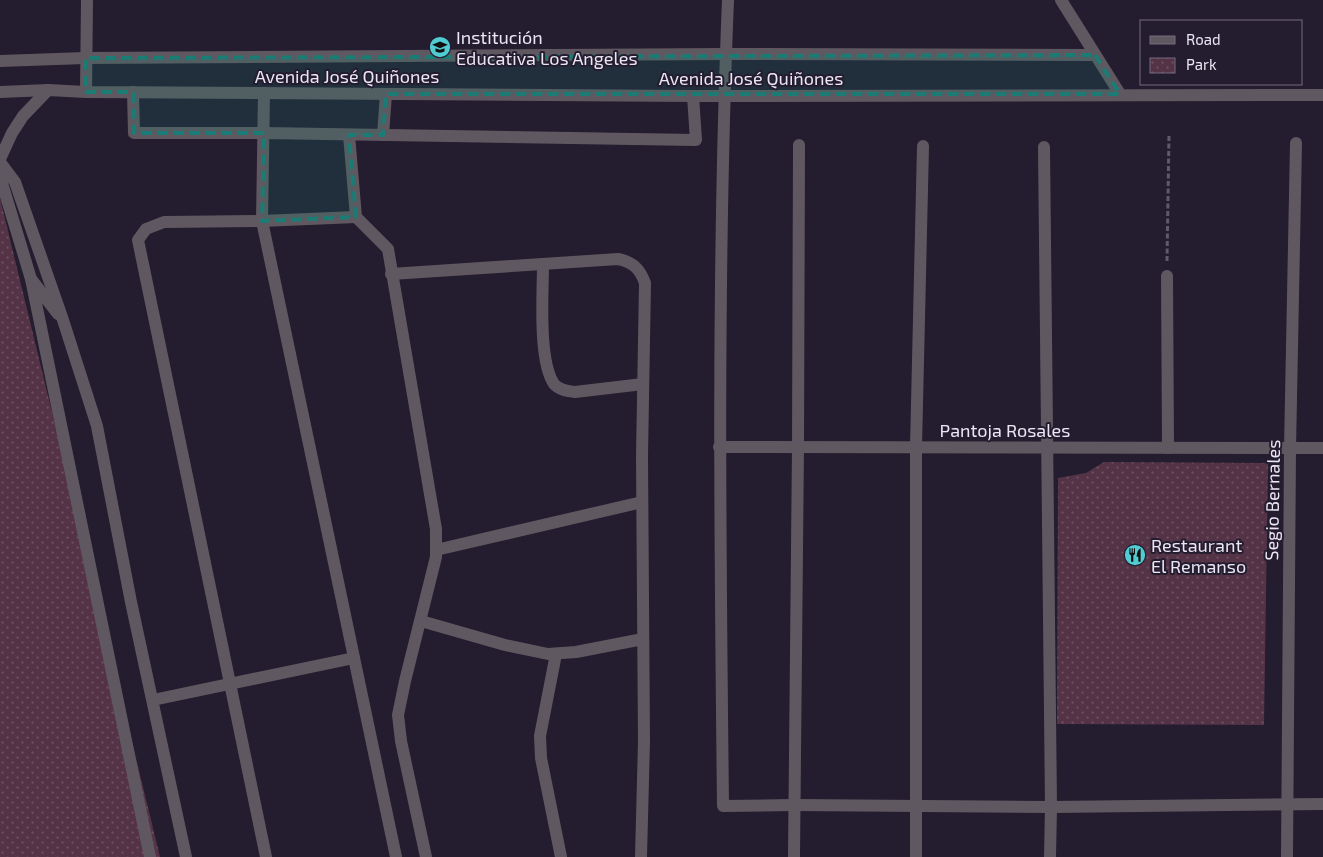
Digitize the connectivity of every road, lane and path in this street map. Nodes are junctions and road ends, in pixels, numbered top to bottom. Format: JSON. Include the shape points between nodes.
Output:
{"nodes":[{"id":1,"x":87,"y":0,"type":"edge"},
{"id":2,"x":728,"y":0,"type":"edge"},
{"id":3,"x":1060,"y":0,"type":"edge"},
{"id":4,"x":726,"y":54,"type":"junction"},
{"id":5,"x":1095,"y":54,"type":"junction"},
{"id":6,"x":86,"y":58,"type":"junction"},
{"id":7,"x":0,"y":61,"type":"edge"},
{"id":8,"x":48,"y":90,"type":"junction"},
{"id":9,"x":0,"y":92,"type":"edge"},
{"id":10,"x":86,"y":92,"type":"junction"},
{"id":11,"x":133,"y":92,"type":"junction"},
{"id":12,"x":264,"y":93,"type":"junction"},
{"id":13,"x":386,"y":94,"type":"junction"},
{"id":14,"x":1120,"y":94,"type":"junction"},
{"id":15,"x":1323,"y":95,"type":"edge"},
{"id":16,"x":693,"y":96,"type":"junction"},
{"id":17,"x":724,"y":96,"type":"junction"},
{"id":18,"x":264,"y":133,"type":"junction"},
{"id":19,"x":349,"y":134,"type":"junction"},
{"id":20,"x":1169,"y":134,"type":"dead end"},
{"id":21,"x":383,"y":135,"type":"junction"},
{"id":22,"x":1296,"y":143,"type":"dead end"},
{"id":23,"x":798,"y":145,"type":"dead end"},
{"id":24,"x":923,"y":146,"type":"dead end"},
{"id":25,"x":1044,"y":147,"type":"dead end"},
{"id":26,"x":0,"y":161,"type":"edge"},
{"id":27,"x":0,"y":168,"type":"edge"},
{"id":28,"x":356,"y":217,"type":"junction"},
{"id":29,"x":262,"y":221,"type":"junction"},
{"id":30,"x":543,"y":264,"type":"junction"},
{"id":31,"x":391,"y":274,"type":"junction"},
{"id":32,"x":1167,"y":276,"type":"joint"},
{"id":33,"x":31,"y":279,"type":"junction"},
{"id":34,"x":63,"y":320,"type":"junction"},
{"id":35,"x":643,"y":384,"type":"junction"},
{"id":36,"x":719,"y":447,"type":"junction"},
{"id":37,"x":798,"y":447,"type":"junction"},
{"id":38,"x":916,"y":447,"type":"junction"},
{"id":39,"x":1048,"y":447,"type":"junction"},
{"id":40,"x":1168,"y":448,"type":"junction"},
{"id":41,"x":1323,"y":448,"type":"edge"},
{"id":42,"x":1290,"y":449,"type":"junction"},
{"id":43,"x":642,"y":502,"type":"junction"},
{"id":44,"x":436,"y":550,"type":"junction"},
{"id":45,"x":420,"y":621,"type":"junction"},
{"id":46,"x":643,"y":639,"type":"junction"},
{"id":47,"x":556,"y":654,"type":"junction"},
{"id":48,"x":354,"y":658,"type":"junction"},
{"id":49,"x":230,"y":684,"type":"junction"},
{"id":50,"x":152,"y":700,"type":"junction"},
{"id":51,"x":794,"y":804,"type":"junction"},
{"id":52,"x":1287,"y":804,"type":"junction"},
{"id":53,"x":1323,"y":804,"type":"edge"},
{"id":54,"x":916,"y":806,"type":"junction"},
{"id":55,"x":1051,"y":807,"type":"junction"},
{"id":56,"x":150,"y":857,"type":"edge"},
{"id":57,"x":186,"y":857,"type":"edge"},
{"id":58,"x":266,"y":857,"type":"edge"},
{"id":59,"x":396,"y":857,"type":"edge"},
{"id":60,"x":426,"y":857,"type":"edge"},
{"id":61,"x":561,"y":857,"type":"edge"},
{"id":62,"x":641,"y":857,"type":"edge"},
{"id":63,"x":794,"y":857,"type":"edge"},
{"id":64,"x":916,"y":857,"type":"edge"},
{"id":65,"x":1050,"y":857,"type":"edge"},
{"id":66,"x":1287,"y":857,"type":"edge"}],
"edges":[{"from":1,"to":6,"type":"street"},
{"from":2,"to":4,"type":"street"},
{"from":3,"to":5,"type":"street"},
{"from":4,"to":5,"type":"street"},
{"from":4,"to":6,"type":"street"},
{"from":4,"to":17,"type":"street"},
{"from":5,"to":14,"type":"street"},
{"from":6,"to":7,"type":"street"},
{"from":6,"to":10,"type":"street"},
{"from":8,"to":9,"type":"street","name":"Avenida José Quiñones"},
{"from":8,"to":10,"type":"street","name":"Avenida José Quiñones"},
{"from":8,"to":26,"type":"street","via":[[23,116]]},
{"from":10,"to":11,"type":"street","name":"Avenida José Quiñones"},
{"from":11,"to":12,"type":"street","name":"Avenida José Quiñones"},
{"from":11,"to":18,"type":"street","via":[[134,133]]},
{"from":12,"to":13,"type":"street","name":"Avenida José Quiñones"},
{"from":12,"to":18,"type":"street"},
{"from":13,"to":16,"type":"street","name":"Avenida José Quiñones"},
{"from":13,"to":21,"type":"street"},
{"from":14,"to":15,"type":"street","name":"Avenida José Quiñones"},
{"from":14,"to":17,"type":"street","name":"Avenida José Quiñones"},
{"from":16,"to":17,"type":"street","name":"Avenida José Quiñones"},
{"from":16,"to":21,"type":"street","via":[[696,140]]},
{"from":17,"to":36,"type":"street"},
{"from":18,"to":19,"type":"street"},
{"from":18,"to":29,"type":"street"},
{"from":19,"to":21,"type":"street"},
{"from":19,"to":28,"type":"street"},
{"from":20,"to":32,"type":"path"},
{"from":22,"to":42,"type":"street","name":"Segio Bernales"},
{"from":23,"to":37,"type":"street"},
{"from":24,"to":38,"type":"street"},
{"from":25,"to":39,"type":"street"},
{"from":26,"to":34,"type":"street","via":[[15,182]]},
{"from":27,"to":33,"type":"street"},
{"from":28,"to":29,"type":"street"},
{"from":28,"to":31,"type":"street","via":[[388,249]]},
{"from":29,"to":48,"type":"street"},
{"from":29,"to":49,"type":"street","via":[[164,222],[146,228],[138,240]]},
{"from":30,"to":31,"type":"street"},
{"from":30,"to":35,"type":"street","via":[[544,357],[555,385],[564,391],[575,392]]},
{"from":30,"to":35,"type":"street","via":[[618,259],[629,262],[642,274],[645,283]]},
{"from":31,"to":44,"type":"street","via":[[436,529]]},
{"from":32,"to":40,"type":"street"},
{"from":33,"to":34,"type":"street"},
{"from":33,"to":56,"type":"street"},
{"from":34,"to":50,"type":"street","via":[[97,426]]},
{"from":35,"to":43,"type":"street"},
{"from":36,"to":37,"type":"street","name":"Pantoja Rosales"},
{"from":36,"to":51,"type":"street","via":[[723,806]]},
{"from":37,"to":38,"type":"street","name":"Pantoja Rosales"},
{"from":37,"to":51,"type":"street"},
{"from":38,"to":39,"type":"street","name":"Pantoja Rosales"},
{"from":38,"to":54,"type":"street"},
{"from":39,"to":40,"type":"street","name":"Pantoja Rosales"},
{"from":39,"to":55,"type":"street"},
{"from":40,"to":42,"type":"street","name":"Pantoja Rosales"},
{"from":41,"to":42,"type":"street","name":"Pantoja Rosales"},
{"from":42,"to":52,"type":"street","name":"Segio Bernales"},
{"from":43,"to":44,"type":"street"},
{"from":43,"to":46,"type":"street"},
{"from":44,"to":45,"type":"street"},
{"from":45,"to":47,"type":"street","via":[[505,645]]},
{"from":45,"to":60,"type":"street","via":[[398,715]]},
{"from":46,"to":47,"type":"street"},
{"from":46,"to":62,"type":"street"},
{"from":47,"to":61,"type":"street","via":[[540,736],[541,758]]},
{"from":48,"to":49,"type":"street"},
{"from":48,"to":59,"type":"street"},
{"from":49,"to":50,"type":"street"},
{"from":49,"to":58,"type":"street"},
{"from":50,"to":57,"type":"street"},
{"from":51,"to":54,"type":"street"},
{"from":51,"to":63,"type":"street"},
{"from":52,"to":53,"type":"street"},
{"from":52,"to":55,"type":"street"},
{"from":52,"to":66,"type":"street","name":"Segio Bernales"},
{"from":54,"to":55,"type":"street"},
{"from":54,"to":64,"type":"street"},
{"from":55,"to":65,"type":"street"}]}
